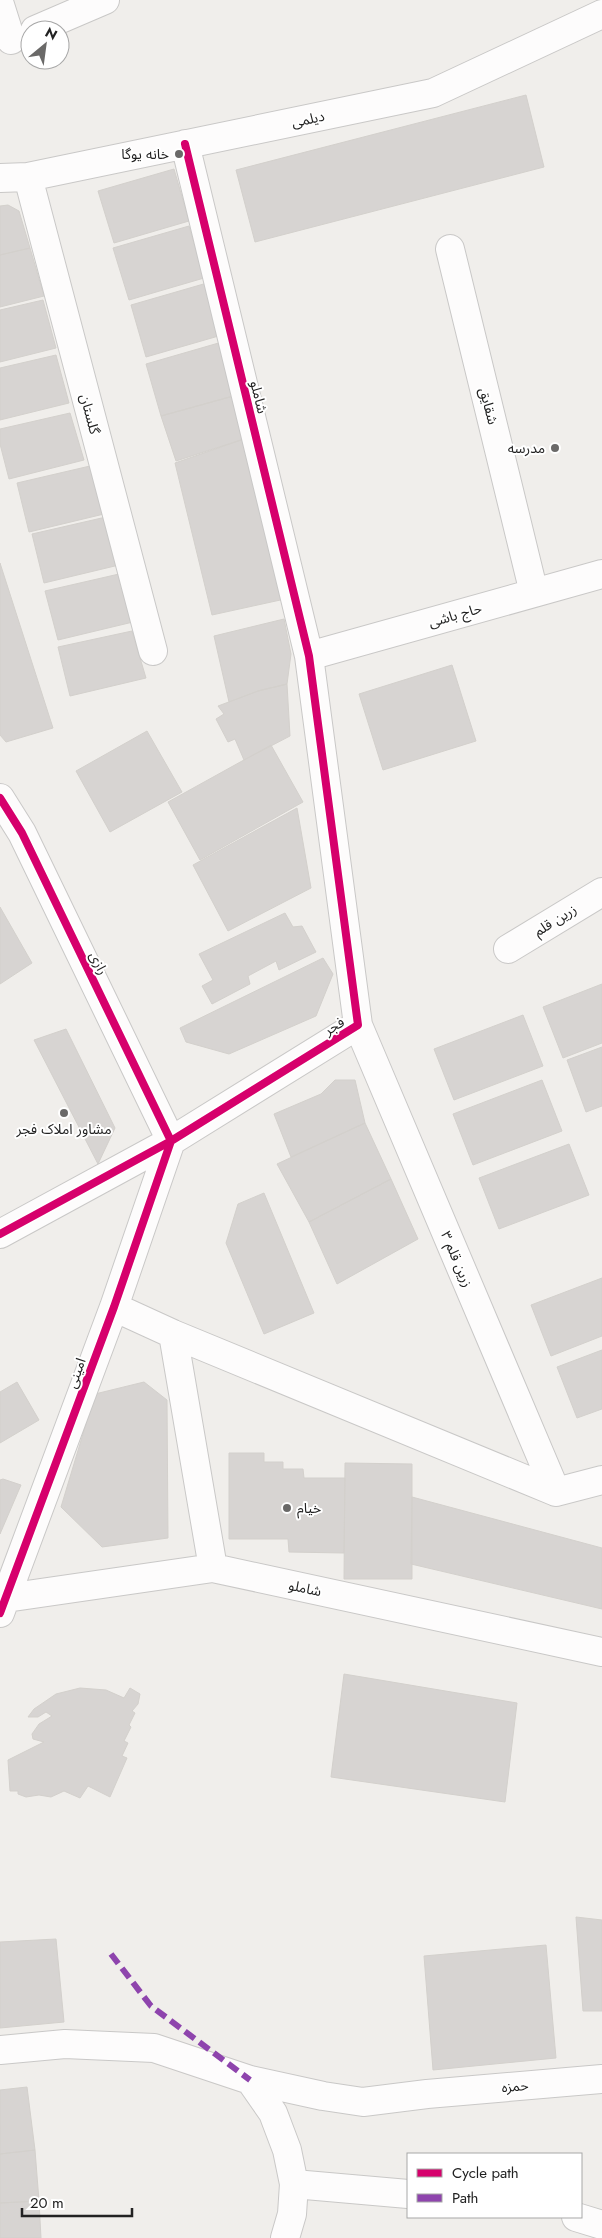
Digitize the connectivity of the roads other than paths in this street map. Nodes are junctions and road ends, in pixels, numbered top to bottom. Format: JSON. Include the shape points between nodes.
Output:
{"nodes":[{"id":1,"x":105,"y":0,"type":"edge"},
{"id":2,"x":0,"y":6,"type":"edge"},
{"id":3,"x":602,"y":14,"type":"edge"},
{"id":4,"x":19,"y":37,"type":"edge"},
{"id":5,"x":185,"y":144,"type":"junction"},
{"id":6,"x":28,"y":177,"type":"junction"},
{"id":7,"x":0,"y":178,"type":"edge"},
{"id":8,"x":450,"y":249,"type":"dead end"},
{"id":9,"x":602,"y":574,"type":"edge"},
{"id":10,"x":534,"y":593,"type":"junction"},
{"id":11,"x":153,"y":650,"type":"dead end"},
{"id":12,"x":308,"y":656,"type":"junction"},
{"id":13,"x":0,"y":798,"type":"edge"},
{"id":14,"x":602,"y":892,"type":"edge"},
{"id":15,"x":508,"y":949,"type":"dead end"},
{"id":16,"x":358,"y":1025,"type":"junction"},
{"id":17,"x":172,"y":1141,"type":"junction"},
{"id":18,"x":0,"y":1234,"type":"edge"},
{"id":19,"x":114,"y":1307,"type":"junction"},
{"id":20,"x":174,"y":1334,"type":"junction"},
{"id":21,"x":602,"y":1480,"type":"edge"},
{"id":22,"x":556,"y":1492,"type":"junction"},
{"id":23,"x":213,"y":1568,"type":"junction"},
{"id":24,"x":3,"y":1605,"type":"edge"},
{"id":25,"x":602,"y":1652,"type":"edge"},
{"id":26,"x":0,"y":2050,"type":"edge"},
{"id":27,"x":602,"y":2079,"type":"edge"},
{"id":28,"x":250,"y":2080,"type":"junction"},
{"id":29,"x":294,"y":2184,"type":"junction"},
{"id":30,"x":407,"y":2194,"type":"edge"},
{"id":31,"x":580,"y":2218,"type":"edge"},
{"id":32,"x":602,"y":2224,"type":"edge"},
{"id":33,"x":285,"y":2238,"type":"edge"}],
"edges":[{"from":1,"to":4,"type":"street"},
{"from":2,"to":4,"type":"street"},
{"from":3,"to":5,"type":"street","name":"دیلمی","via":[[433,93]]},
{"from":5,"to":6,"type":"street","name":"دیلمی"},
{"from":5,"to":12,"type":"street","name":"شاملو"},
{"from":6,"to":7,"type":"street","name":"دیلمی"},
{"from":6,"to":11,"type":"street","name":"گلستان"},
{"from":8,"to":10,"type":"street","name":"شقایق"},
{"from":9,"to":10,"type":"street","name":"حاج باشی"},
{"from":10,"to":12,"type":"street","name":"حاج باشی"},
{"from":12,"to":16,"type":"street","name":"فجر"},
{"from":13,"to":17,"type":"street","name":"رازی","via":[[26,842]]},
{"from":14,"to":15,"type":"street","name":"زرین قلم"},
{"from":16,"to":17,"type":"street","name":"فجر"},
{"from":16,"to":22,"type":"street","name":"زرین قلم ۳"},
{"from":17,"to":18,"type":"street","name":"فجر"},
{"from":17,"to":19,"type":"street","name":"امینی"},
{"from":19,"to":20,"type":"street"},
{"from":19,"to":24,"type":"street","name":"امینی"},
{"from":20,"to":22,"type":"street"},
{"from":20,"to":23,"type":"street"},
{"from":21,"to":22,"type":"street"},
{"from":23,"to":24,"type":"street","name":"شاملو"},
{"from":23,"to":25,"type":"street","name":"شاملو"},
{"from":26,"to":28,"type":"street","name":"حمزه","via":[[65,2044],[154,2048]]},
{"from":27,"to":28,"type":"street","name":"حمزه","via":[[363,2102]]},
{"from":28,"to":29,"type":"street","via":[[273,2113],[287,2150]]},
{"from":29,"to":30,"type":"street"},
{"from":29,"to":33,"type":"street","via":[[292,2214]]},
{"from":31,"to":32,"type":"street"}]}
